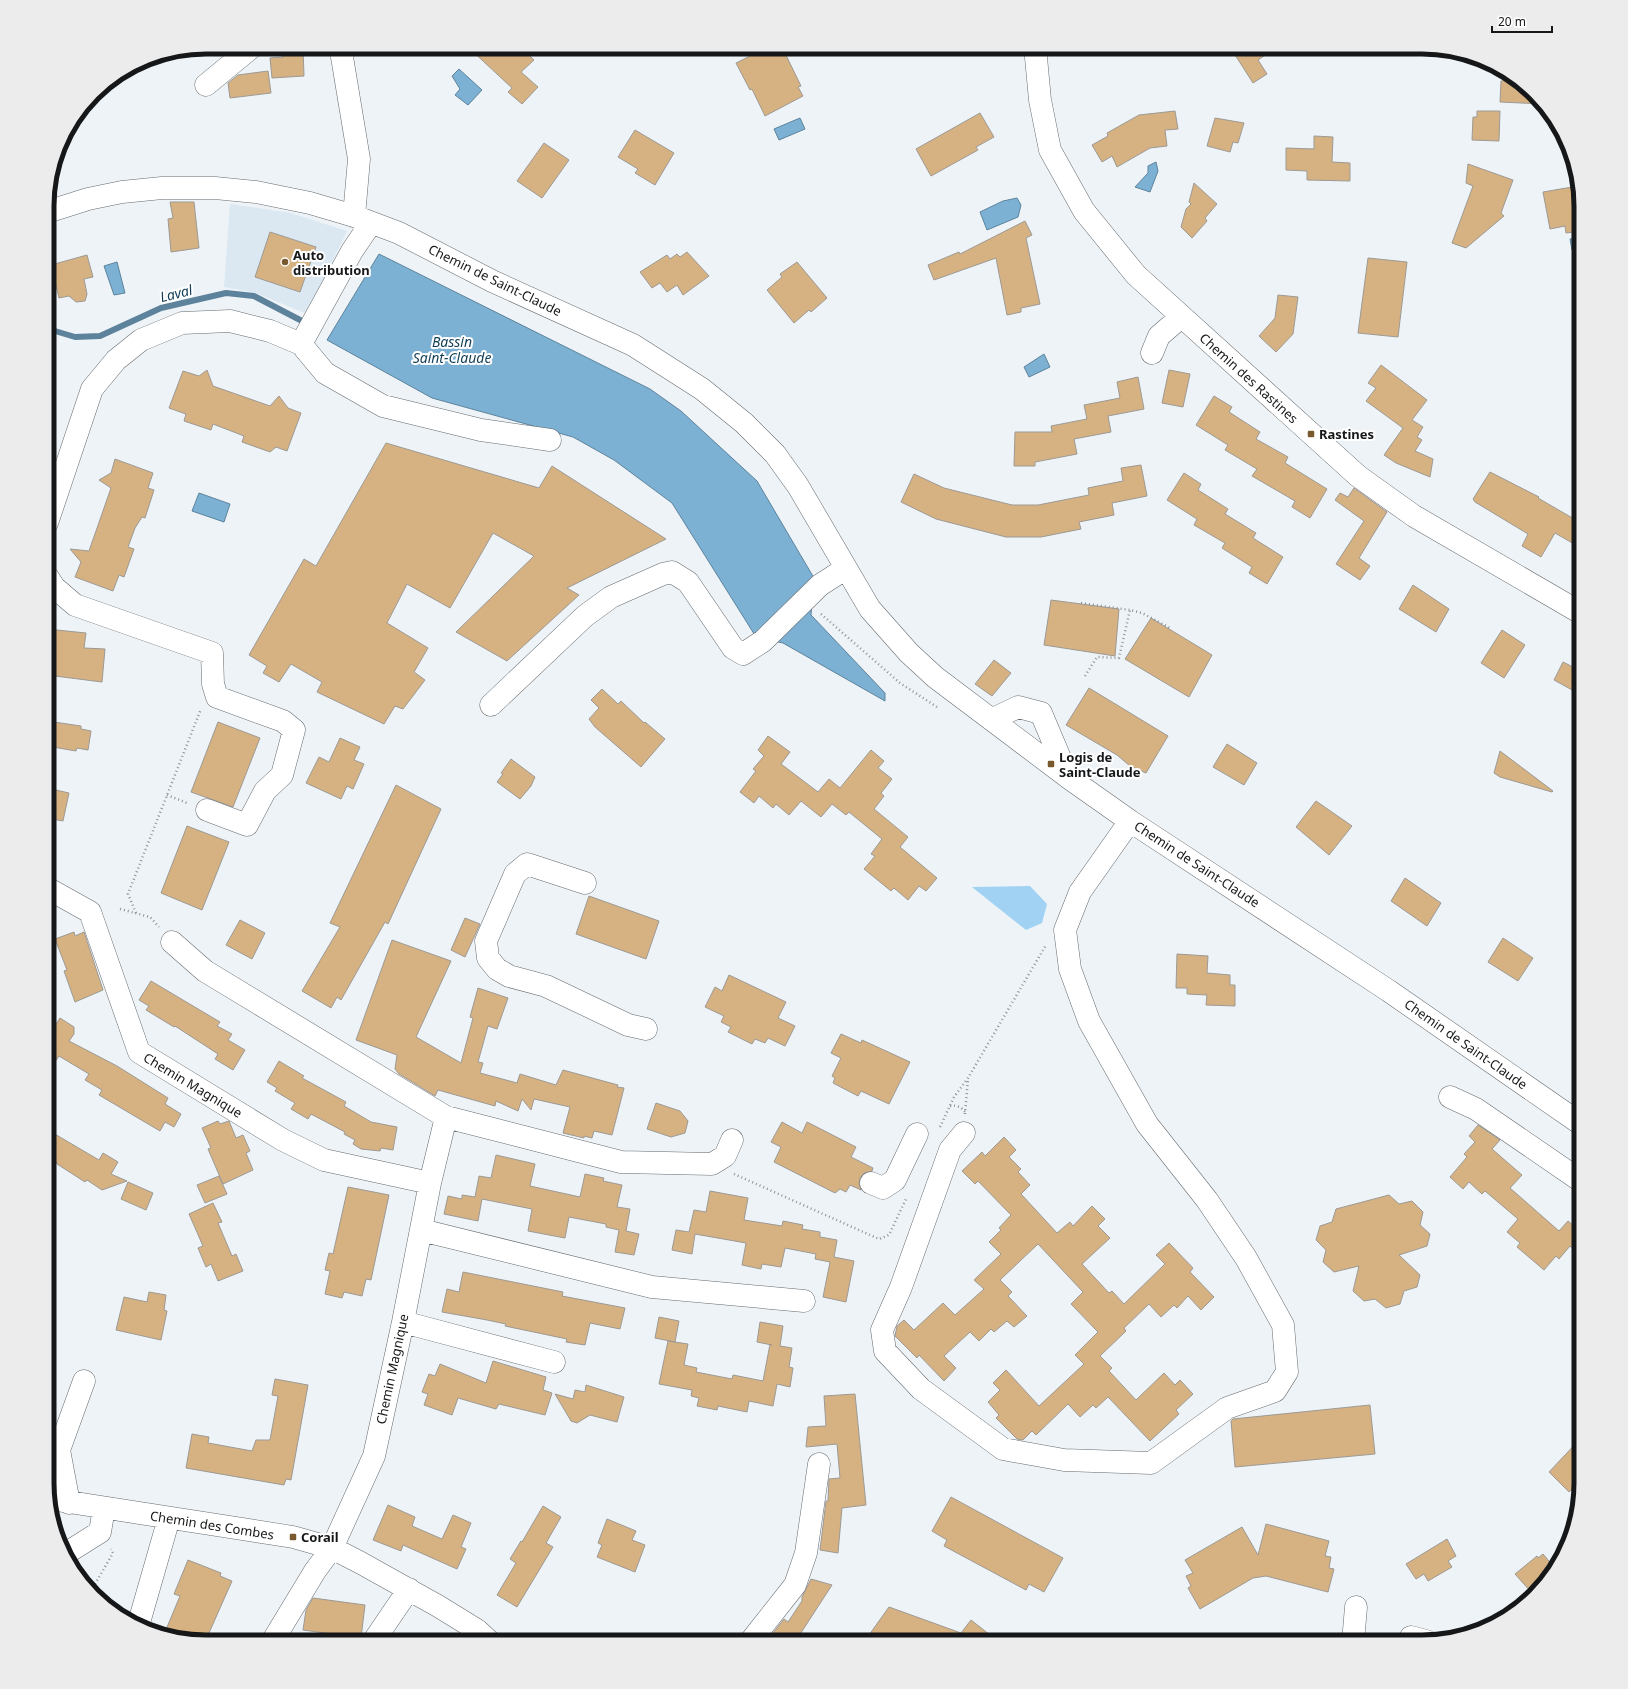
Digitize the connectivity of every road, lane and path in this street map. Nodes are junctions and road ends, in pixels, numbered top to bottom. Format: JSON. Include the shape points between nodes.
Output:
{"nodes":[{"id":1,"x":244,"y":54,"type":"edge"},
{"id":2,"x":342,"y":54,"type":"edge"},
{"id":3,"x":1036,"y":54,"type":"edge"},
{"id":4,"x":206,"y":85,"type":"dead end"},
{"id":5,"x":54,"y":210,"type":"edge"},
{"id":6,"x":362,"y":220,"type":"junction"},
{"id":7,"x":1181,"y":317,"type":"junction"},
{"id":8,"x":301,"y":344,"type":"junction"},
{"id":9,"x":1152,"y":353,"type":"dead end"},
{"id":10,"x":550,"y":440,"type":"dead end"},
{"id":11,"x":54,"y":502,"type":"edge"},
{"id":12,"x":845,"y":569,"type":"junction"},
{"id":13,"x":54,"y":587,"type":"edge"},
{"id":14,"x":1081,"y":603,"type":"dead end"},
{"id":15,"x":1574,"y":609,"type":"edge"},
{"id":16,"x":1130,"y":610,"type":"junction"},
{"id":17,"x":817,"y":611,"type":"dead end"},
{"id":18,"x":1170,"y":628,"type":"dead end"},
{"id":19,"x":1085,"y":676,"type":"dead end"},
{"id":20,"x":213,"y":684,"type":"junction"},
{"id":21,"x":491,"y":705,"type":"dead end"},
{"id":22,"x":941,"y":710,"type":"dead end"},
{"id":23,"x":993,"y":719,"type":"junction"},
{"id":24,"x":1069,"y":778,"type":"junction"},
{"id":25,"x":206,"y":810,"type":"dead end"},
{"id":26,"x":1130,"y":821,"type":"junction"},
{"id":27,"x":585,"y":883,"type":"dead end"},
{"id":28,"x":54,"y":892,"type":"edge"},
{"id":29,"x":120,"y":909,"type":"dead end"},
{"id":30,"x":136,"y":913,"type":"junction"},
{"id":31,"x":1065,"y":930,"type":"junction"},
{"id":32,"x":172,"y":942,"type":"joint"},
{"id":33,"x":646,"y":1029,"type":"dead end"},
{"id":34,"x":1450,"y":1097,"type":"dead end"},
{"id":35,"x":950,"y":1106,"type":"dead end"},
{"id":36,"x":446,"y":1117,"type":"junction"},
{"id":37,"x":1574,"y":1119,"type":"edge"},
{"id":38,"x":965,"y":1123,"type":"junction"},
{"id":39,"x":916,"y":1134,"type":"dead end"},
{"id":40,"x":732,"y":1140,"type":"dead end"},
{"id":41,"x":1574,"y":1175,"type":"edge"},
{"id":42,"x":430,"y":1183,"type":"junction"},
{"id":43,"x":871,"y":1183,"type":"dead end"},
{"id":44,"x":421,"y":1230,"type":"junction"},
{"id":45,"x":804,"y":1301,"type":"dead end"},
{"id":46,"x":403,"y":1322,"type":"junction"},
{"id":47,"x":554,"y":1362,"type":"dead end"},
{"id":48,"x":84,"y":1381,"type":"dead end"},
{"id":49,"x":59,"y":1450,"type":"junction"},
{"id":50,"x":54,"y":1458,"type":"edge"},
{"id":51,"x":819,"y":1464,"type":"dead end"},
{"id":52,"x":60,"y":1501,"type":"edge"},
{"id":53,"x":104,"y":1508,"type":"junction"},
{"id":54,"x":169,"y":1518,"type":"junction"},
{"id":55,"x":100,"y":1532,"type":"junction"},
{"id":56,"x":332,"y":1548,"type":"junction"},
{"id":57,"x":70,"y":1551,"type":"edge"},
{"id":58,"x":94,"y":1585,"type":"edge"},
{"id":59,"x":408,"y":1589,"type":"junction"},
{"id":60,"x":1356,"y":1607,"type":"dead end"},
{"id":61,"x":140,"y":1619,"type":"edge"},
{"id":62,"x":276,"y":1635,"type":"edge"},
{"id":63,"x":378,"y":1635,"type":"edge"},
{"id":64,"x":482,"y":1635,"type":"edge"},
{"id":65,"x":756,"y":1635,"type":"edge"},
{"id":66,"x":1354,"y":1635,"type":"edge"}],
"edges":[{"from":1,"to":4,"type":"street"},
{"from":2,"to":6,"type":"street","via":[[359,159]]},
{"from":3,"to":7,"type":"street","name":"Chemin des Rastines","via":[[1040,100],[1050,150],[1084,211],[1136,275]]},
{"from":5,"to":6,"type":"street","name":"Chemin de Saint-Claude","via":[[122,192],[162,188],[215,188],[256,192],[310,203]]},
{"from":6,"to":8,"type":"street","via":[[352,251]]},
{"from":6,"to":12,"type":"street","name":"Chemin de Saint-Claude","via":[[399,233],[492,281],[633,345],[702,389],[744,423],[775,454],[798,486]]},
{"from":7,"to":9,"type":"street","via":[[1159,336]]},
{"from":7,"to":15,"type":"street","name":"Chemin des Rastines","via":[[1358,476],[1414,516]]},
{"from":8,"to":10,"type":"street","via":[[325,373],[383,406],[481,430]]},
{"from":8,"to":11,"type":"street","via":[[270,331],[230,321],[182,323],[141,340],[116,360],[92,389]]},
{"from":12,"to":21,"type":"street","via":[[820,585],[763,641],[742,654],[733,648],[688,582],[672,572],[663,574],[611,597],[585,616]]},
{"from":12,"to":23,"type":"street","name":"Chemin de Saint-Claude","via":[[870,608],[909,653],[935,677]]},
{"from":13,"to":20,"type":"street","via":[[75,605],[212,653]]},
{"from":14,"to":16,"type":"path"},
{"from":16,"to":18,"type":"path","via":[[1142,613]]},
{"from":16,"to":19,"type":"path","via":[[1119,658],[1097,657]]},
{"from":17,"to":22,"type":"path","via":[[900,683]]},
{"from":20,"to":25,"type":"street","via":[[217,697],[283,721],[294,730],[282,775],[265,790],[247,825]]},
{"from":20,"to":30,"type":"path","via":[[128,894]]},
{"from":23,"to":24,"type":"street","name":"Chemin de Saint-Claude"},
{"from":23,"to":24,"type":"street","via":[[1018,707],[1044,709]]},
{"from":24,"to":26,"type":"street","name":"Chemin de Saint-Claude"},
{"from":26,"to":31,"type":"street","via":[[1080,892]]},
{"from":26,"to":37,"type":"street","name":"Chemin de Saint-Claude","via":[[1389,991]]},
{"from":27,"to":33,"type":"street","via":[[526,864],[515,874],[486,941],[488,958],[509,976],[546,986],[628,1025]]},
{"from":28,"to":42,"type":"street","name":"Chemin Magnique","via":[[90,912],[139,1052],[283,1140],[324,1160]]},
{"from":29,"to":30,"type":"path"},
{"from":30,"to":32,"type":"path","via":[[150,917]]},
{"from":31,"to":38,"type":"path","via":[[1046,944],[968,1078]]},
{"from":31,"to":38,"type":"street","via":[[1070,969],[1093,1028],[1146,1124],[1207,1200],[1238,1245],[1283,1325],[1286,1372],[1275,1391],[1227,1408],[1151,1463],[1064,1460],[1003,1449],[921,1389],[885,1351],[882,1330],[901,1287],[950,1150]]},
{"from":32,"to":36,"type":"street","via":[[205,971]]},
{"from":34,"to":41,"type":"street","via":[[1476,1109]]},
{"from":35,"to":38,"type":"path","via":[[956,1105],[961,1108]]},
{"from":36,"to":40,"type":"street","via":[[621,1162],[712,1164],[725,1156]]},
{"from":36,"to":42,"type":"street","name":"Chemin Magnique"},
{"from":39,"to":43,"type":"street","via":[[895,1180],[884,1188]]},
{"from":42,"to":44,"type":"street","name":"Chemin Magnique"},
{"from":44,"to":45,"type":"street","via":[[652,1287]]},
{"from":44,"to":46,"type":"street","name":"Chemin Magnique"},
{"from":46,"to":47,"type":"street"},
{"from":46,"to":56,"type":"street","name":"Chemin Magnique","via":[[374,1456]]},
{"from":48,"to":49,"type":"street"},
{"from":49,"to":50,"type":"street"},
{"from":49,"to":52,"type":"street"},
{"from":51,"to":65,"type":"street","via":[[806,1553],[795,1585]]},
{"from":52,"to":53,"type":"street","name":"Chemin des Combes"},
{"from":53,"to":54,"type":"street","name":"Chemin des Combes"},
{"from":53,"to":55,"type":"street"},
{"from":54,"to":56,"type":"street","name":"Chemin des Combes","via":[[293,1537]]},
{"from":54,"to":61,"type":"street"},
{"from":55,"to":57,"type":"street"},
{"from":55,"to":58,"type":"path","via":[[113,1553]]},
{"from":56,"to":59,"type":"street","name":"Chemin des Combes"},
{"from":56,"to":62,"type":"street","name":"Chemin Magnique"},
{"from":59,"to":63,"type":"street"},
{"from":59,"to":64,"type":"street","name":"Chemin des Combes"},
{"from":60,"to":66,"type":"street"}]}
